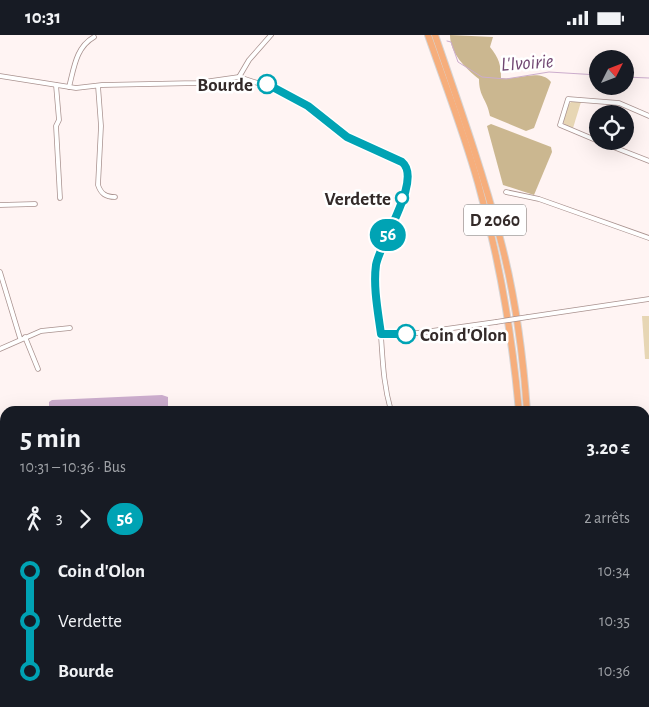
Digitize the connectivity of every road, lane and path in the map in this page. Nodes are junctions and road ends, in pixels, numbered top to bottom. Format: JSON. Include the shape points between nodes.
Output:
{"nodes":[{"id":1,"x":271,"y":35,"type":"edge"},
{"id":2,"x":428,"y":35,"type":"edge"},
{"id":3,"x":435,"y":35,"type":"edge"},
{"id":4,"x":94,"y":37,"type":"dead end"},
{"id":5,"x":0,"y":76,"type":"edge"},
{"id":6,"x":239,"y":77,"type":"junction"},
{"id":7,"x":56,"y":85,"type":"junction"},
{"id":8,"x":98,"y":85,"type":"junction"},
{"id":9,"x":69,"y":87,"type":"junction"},
{"id":10,"x":624,"y":105,"type":"edge"},
{"id":11,"x":634,"y":110,"type":"edge"},
{"id":12,"x":649,"y":116,"type":"edge"},
{"id":13,"x":589,"y":137,"type":"edge"},
{"id":14,"x":618,"y":150,"type":"edge"},
{"id":15,"x":649,"y":161,"type":"edge"},
{"id":16,"x":506,"y":192,"type":"dead end"},
{"id":17,"x":115,"y":197,"type":"dead end"},
{"id":18,"x":60,"y":198,"type":"dead end"},
{"id":19,"x":35,"y":204,"type":"dead end"},
{"id":20,"x":0,"y":205,"type":"edge"},
{"id":21,"x":649,"y":238,"type":"edge"},
{"id":22,"x":0,"y":272,"type":"edge"},
{"id":23,"x":649,"y":299,"type":"edge"},
{"id":24,"x":70,"y":328,"type":"dead end"},
{"id":25,"x":381,"y":334,"type":"junction"},
{"id":26,"x":23,"y":337,"type":"junction"},
{"id":27,"x":0,"y":349,"type":"edge"},
{"id":28,"x":38,"y":369,"type":"dead end"},
{"id":29,"x":390,"y":406,"type":"edge"},
{"id":30,"x":518,"y":406,"type":"edge"},
{"id":31,"x":526,"y":406,"type":"edge"}],
"edges":[{"from":1,"to":6,"type":"street"},
{"from":2,"to":30,"type":"highway","number":"D 2060","via":[[490,227],[507,318]]},
{"from":3,"to":31,"type":"highway","number":"D 2060","via":[[478,160],[501,240]]},
{"from":4,"to":9,"type":"street","via":[[86,41],[78,54]]},
{"from":5,"to":7,"type":"street"},
{"from":6,"to":8,"type":"street","via":[[196,83]]},
{"from":6,"to":25,"type":"street","via":[[282,91],[319,114],[347,137],[406,166],[409,177],[399,211],[381,248],[376,267]]},
{"from":7,"to":9,"type":"street"},
{"from":7,"to":18,"type":"street"},
{"from":8,"to":9,"type":"street"},
{"from":8,"to":17,"type":"street","via":[[101,126],[98,185],[107,197]]},
{"from":10,"to":13,"type":"street","via":[[568,99],[560,125]]},
{"from":11,"to":12,"type":"street"},
{"from":14,"to":15,"type":"street"},
{"from":16,"to":21,"type":"street","via":[[539,199]]},
{"from":19,"to":20,"type":"street"},
{"from":22,"to":26,"type":"street"},
{"from":23,"to":25,"type":"street","bridge":true,"via":[[410,334]]},
{"from":24,"to":26,"type":"street","via":[[51,329]]},
{"from":25,"to":29,"type":"street","via":[[382,371]]},
{"from":26,"to":27,"type":"street"},
{"from":26,"to":28,"type":"street"}]}
